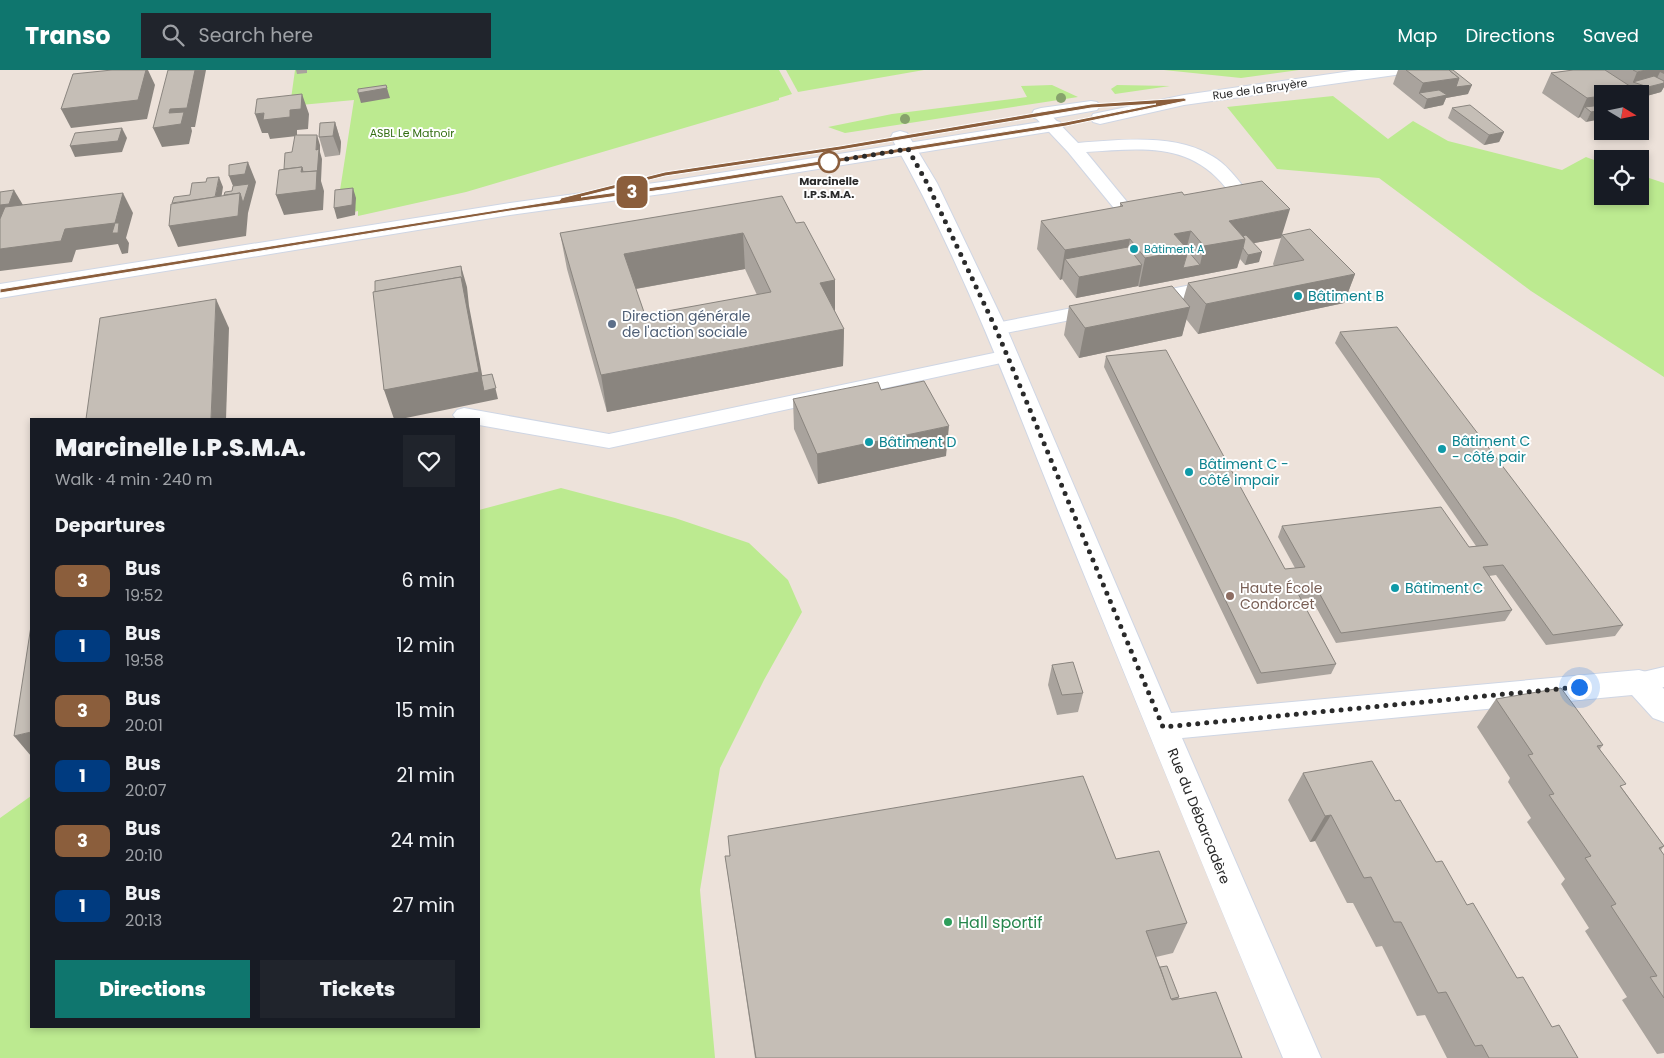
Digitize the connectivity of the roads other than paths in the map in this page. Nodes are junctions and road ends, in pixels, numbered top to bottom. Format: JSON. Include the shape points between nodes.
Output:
{"nodes":[{"id":1,"x":1395,"y":70,"type":"edge"},
{"id":2,"x":1047,"y":120,"type":"junction"},
{"id":3,"x":904,"y":143,"type":"junction"},
{"id":4,"x":1074,"y":148,"type":"junction"},
{"id":5,"x":1197,"y":208,"type":"edge"},
{"id":6,"x":1160,"y":215,"type":"edge"},
{"id":7,"x":1233,"y":282,"type":"edge"},
{"id":8,"x":0,"y":291,"type":"edge"},
{"id":9,"x":996,"y":329,"type":"junction"},
{"id":10,"x":1008,"y":356,"type":"junction"},
{"id":11,"x":464,"y":415,"type":"dead end"},
{"id":12,"x":1651,"y":679,"type":"edge"},
{"id":13,"x":1664,"y":709,"type":"edge"},
{"id":14,"x":1163,"y":727,"type":"junction"},
{"id":15,"x":1302,"y":1058,"type":"edge"}],
"edges":[{"from":1,"to":2,"type":"street","name":"Rue de la Bruyère"},
{"from":2,"to":3,"type":"street","name":"Rue de la Bruyère"},
{"from":2,"to":4,"type":"lane"},
{"from":3,"to":8,"type":"street","name":"Rue de la Bruyère","via":[[669,187]]},
{"from":3,"to":9,"type":"street","name":"Rue du Débarcadère","via":[[927,183]]},
{"from":4,"to":5,"type":"lane","via":[[1169,147],[1204,158],[1236,189],[1215,204]]},
{"from":4,"to":6,"type":"lane","via":[[1133,220]]},
{"from":7,"to":9,"type":"lane"},
{"from":9,"to":10,"type":"street","name":"Rue du Débarcadère"},
{"from":10,"to":11,"type":"lane","via":[[609,441]]},
{"from":10,"to":14,"type":"street","name":"Rue du Débarcadère"},
{"from":12,"to":13,"type":"street"},
{"from":12,"to":14,"type":"street"},
{"from":14,"to":15,"type":"street","name":"Rue du Débarcadère"}]}
